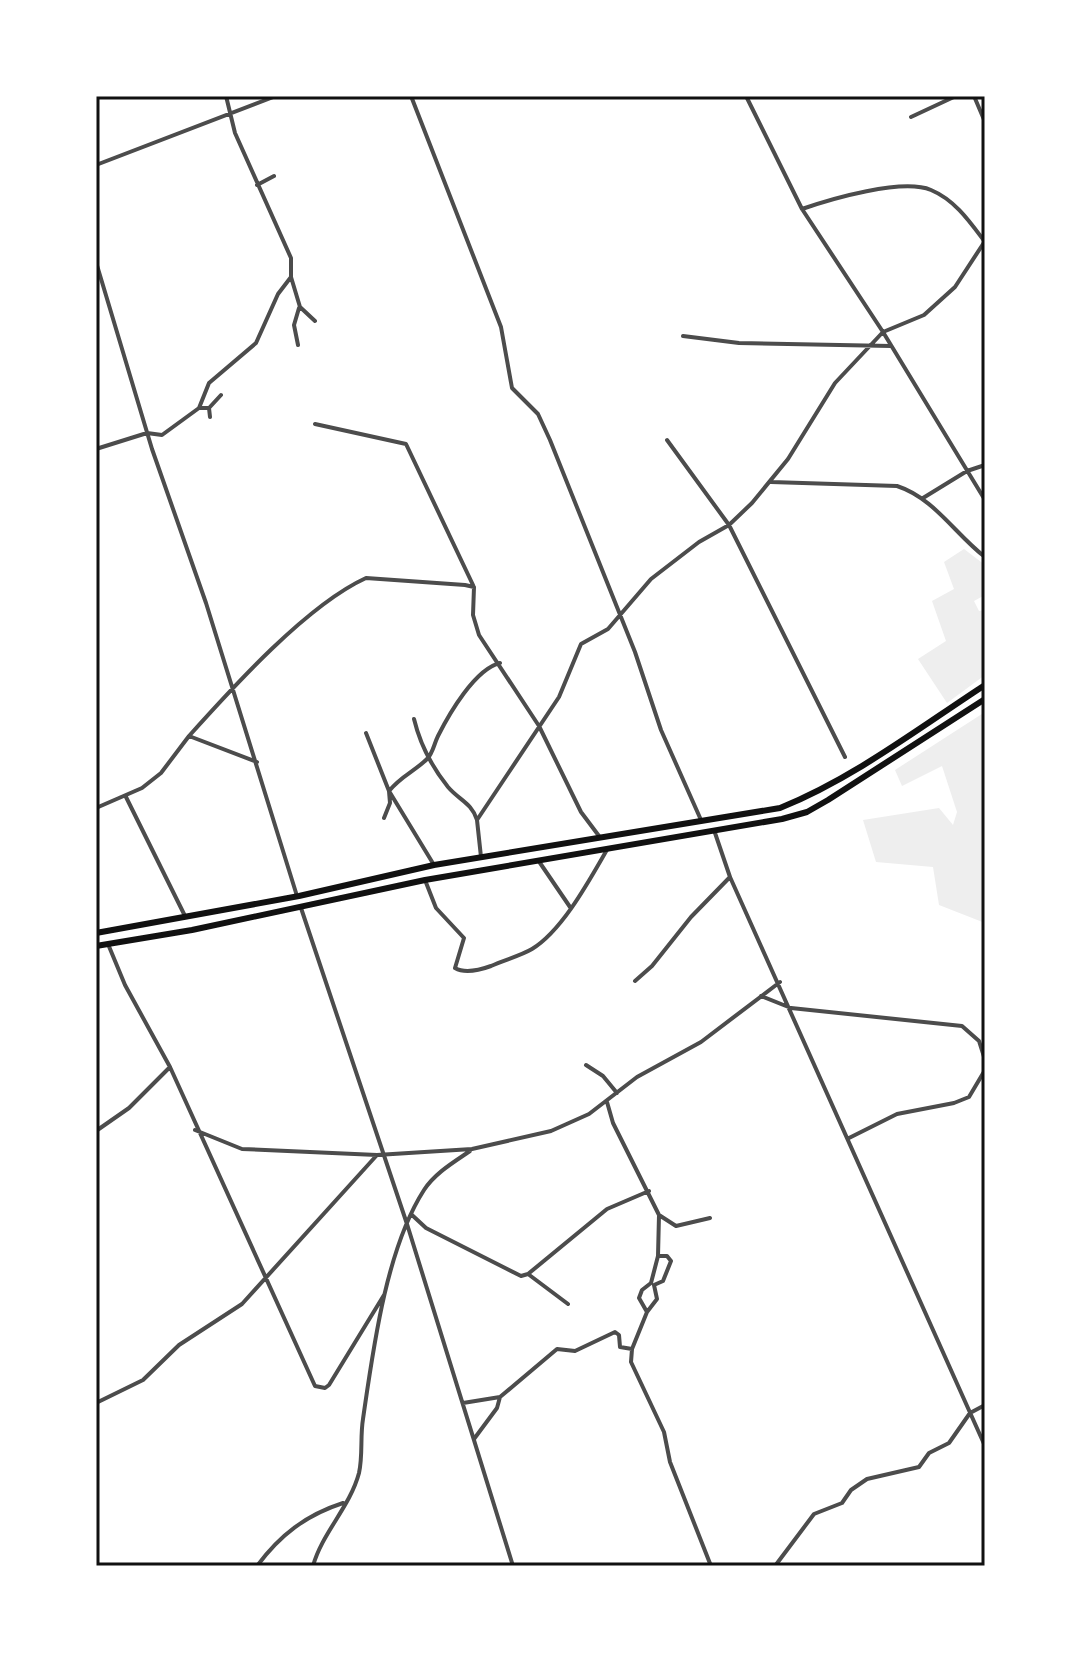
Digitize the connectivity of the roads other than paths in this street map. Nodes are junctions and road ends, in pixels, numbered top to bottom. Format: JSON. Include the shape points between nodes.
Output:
{"nodes":[{"id":1,"x":226,"y":96,"type":"edge"},
{"id":2,"x":276,"y":96,"type":"edge"},
{"id":3,"x":411,"y":96,"type":"edge"},
{"id":4,"x":746,"y":96,"type":"edge"},
{"id":5,"x":956,"y":96,"type":"edge"},
{"id":6,"x":974,"y":96,"type":"edge"},
{"id":7,"x":233,"y":114,"type":"junction"},
{"id":8,"x":911,"y":117,"type":"dead end"},
{"id":9,"x":985,"y":122,"type":"edge"},
{"id":10,"x":96,"y":165,"type":"edge"},
{"id":11,"x":274,"y":176,"type":"dead end"},
{"id":12,"x":257,"y":185,"type":"junction"},
{"id":13,"x":802,"y":209,"type":"junction"},
{"id":14,"x":985,"y":241,"type":"edge"},
{"id":15,"x":96,"y":262,"type":"edge"},
{"id":16,"x":291,"y":277,"type":"junction"},
{"id":17,"x":300,"y":307,"type":"junction"},
{"id":18,"x":315,"y":321,"type":"dead end"},
{"id":19,"x":883,"y":332,"type":"junction"},
{"id":20,"x":683,"y":336,"type":"dead end"},
{"id":21,"x":298,"y":345,"type":"dead end"},
{"id":22,"x":869,"y":346,"type":"junction"},
{"id":23,"x":891,"y":346,"type":"junction"},
{"id":24,"x":221,"y":395,"type":"dead end"},
{"id":25,"x":199,"y":408,"type":"junction"},
{"id":26,"x":209,"y":408,"type":"junction"},
{"id":27,"x":210,"y":417,"type":"dead end"},
{"id":28,"x":315,"y":424,"type":"dead end"},
{"id":29,"x":147,"y":433,"type":"junction"},
{"id":30,"x":667,"y":440,"type":"dead end"},
{"id":31,"x":96,"y":449,"type":"edge"},
{"id":32,"x":985,"y":465,"type":"edge"},
{"id":33,"x":967,"y":471,"type":"junction"},
{"id":34,"x":771,"y":482,"type":"junction"},
{"id":35,"x":923,"y":498,"type":"junction"},
{"id":36,"x":985,"y":500,"type":"edge"},
{"id":37,"x":729,"y":525,"type":"junction"},
{"id":38,"x":985,"y":557,"type":"edge"},
{"id":39,"x":474,"y":587,"type":"junction"},
{"id":40,"x":618,"y":617,"type":"junction"},
{"id":41,"x":500,"y":663,"type":"junction"},
{"id":42,"x":985,"y":685,"type":"edge"},
{"id":43,"x":233,"y":687,"type":"junction"},
{"id":44,"x":985,"y":699,"type":"edge"},
{"id":45,"x":414,"y":719,"type":"dead end"},
{"id":46,"x":539,"y":726,"type":"junction"},
{"id":47,"x":366,"y":733,"type":"dead end"},
{"id":48,"x":189,"y":736,"type":"junction"},
{"id":49,"x":430,"y":757,"type":"junction"},
{"id":50,"x":845,"y":757,"type":"dead end"},
{"id":51,"x":257,"y":762,"type":"junction"},
{"id":52,"x":389,"y":791,"type":"junction"},
{"id":53,"x":126,"y":797,"type":"junction"},
{"id":54,"x":96,"y":808,"type":"edge"},
{"id":55,"x":384,"y":818,"type":"dead end"},
{"id":56,"x":477,"y":820,"type":"junction"},
{"id":57,"x":702,"y":821,"type":"junction"},
{"id":58,"x":714,"y":830,"type":"junction"},
{"id":59,"x":599,"y":836,"type":"junction"},
{"id":60,"x":608,"y":847,"type":"junction"},
{"id":61,"x":481,"y":857,"type":"junction"},
{"id":62,"x":538,"y":860,"type":"junction"},
{"id":63,"x":434,"y":865,"type":"junction"},
{"id":64,"x":730,"y":877,"type":"junction"},
{"id":65,"x":425,"y":880,"type":"junction"},
{"id":66,"x":297,"y":896,"type":"junction"},
{"id":67,"x":570,"y":907,"type":"junction"},
{"id":68,"x":301,"y":908,"type":"junction"},
{"id":69,"x":186,"y":918,"type":"junction"},
{"id":70,"x":96,"y":933,"type":"edge"},
{"id":71,"x":108,"y":944,"type":"junction"},
{"id":72,"x":96,"y":946,"type":"edge"},
{"id":73,"x":635,"y":981,"type":"dead end"},
{"id":74,"x":780,"y":982,"type":"junction"},
{"id":75,"x":760,"y":996,"type":"junction"},
{"id":76,"x":791,"y":1008,"type":"junction"},
{"id":77,"x":985,"y":1060,"type":"edge"},
{"id":78,"x":586,"y":1065,"type":"dead end"},
{"id":79,"x":170,"y":1067,"type":"junction"},
{"id":80,"x":985,"y":1070,"type":"edge"},
{"id":81,"x":617,"y":1093,"type":"junction"},
{"id":82,"x":607,"y":1101,"type":"junction"},
{"id":83,"x":195,"y":1130,"type":"junction"},
{"id":84,"x":96,"y":1131,"type":"edge"},
{"id":85,"x":849,"y":1138,"type":"junction"},
{"id":86,"x":472,"y":1149,"type":"junction"},
{"id":87,"x":383,"y":1152,"type":"junction"},
{"id":88,"x":377,"y":1155,"type":"junction"},
{"id":89,"x":649,"y":1191,"type":"junction"},
{"id":90,"x":412,"y":1215,"type":"junction"},
{"id":91,"x":659,"y":1215,"type":"junction"},
{"id":92,"x":710,"y":1218,"type":"dead end"},
{"id":93,"x":407,"y":1224,"type":"junction"},
{"id":94,"x":658,"y":1256,"type":"junction"},
{"id":95,"x":528,"y":1274,"type":"junction"},
{"id":96,"x":265,"y":1276,"type":"junction"},
{"id":97,"x":653,"y":1284,"type":"junction"},
{"id":98,"x":384,"y":1295,"type":"junction"},
{"id":99,"x":568,"y":1304,"type":"dead end"},
{"id":100,"x":647,"y":1312,"type":"junction"},
{"id":101,"x":632,"y":1349,"type":"junction"},
{"id":102,"x":500,"y":1397,"type":"junction"},
{"id":103,"x":96,"y":1403,"type":"edge"},
{"id":104,"x":462,"y":1403,"type":"junction"},
{"id":105,"x":985,"y":1405,"type":"edge"},
{"id":106,"x":970,"y":1413,"type":"junction"},
{"id":107,"x":473,"y":1440,"type":"junction"},
{"id":108,"x":985,"y":1446,"type":"edge"},
{"id":109,"x":346,"y":1502,"type":"junction"},
{"id":110,"x":257,"y":1566,"type":"edge"},
{"id":111,"x":313,"y":1566,"type":"edge"},
{"id":112,"x":513,"y":1566,"type":"edge"},
{"id":113,"x":711,"y":1566,"type":"edge"},
{"id":114,"x":775,"y":1566,"type":"edge"}],
"edges":[{"from":1,"to":7,"type":"street"},
{"from":2,"to":7,"type":"street"},
{"from":3,"to":40,"type":"street","via":[[501,327],[512,388],[538,414]]},
{"from":4,"to":13,"type":"street"},
{"from":5,"to":8,"type":"street"},
{"from":6,"to":9,"type":"street"},
{"from":7,"to":10,"type":"street"},
{"from":7,"to":12,"type":"street","via":[[235,133]]},
{"from":11,"to":12,"type":"street"},
{"from":12,"to":16,"type":"street","via":[[291,258]]},
{"from":13,"to":14,"type":"street","via":[[862,193],[923,188],[946,198]]},
{"from":13,"to":19,"type":"street"},
{"from":14,"to":19,"type":"street","via":[[955,287],[931,309]]},
{"from":15,"to":29,"type":"street"},
{"from":16,"to":17,"type":"street"},
{"from":16,"to":25,"type":"street","via":[[256,343],[209,383]]},
{"from":17,"to":18,"type":"street"},
{"from":17,"to":21,"type":"street","via":[[294,325]]},
{"from":19,"to":22,"type":"street"},
{"from":19,"to":23,"type":"street"},
{"from":20,"to":22,"type":"street"},
{"from":22,"to":23,"type":"street"},
{"from":22,"to":34,"type":"street","via":[[835,383]]},
{"from":23,"to":33,"type":"street"},
{"from":24,"to":26,"type":"street"},
{"from":25,"to":26,"type":"street"},
{"from":25,"to":29,"type":"street","via":[[162,435]]},
{"from":26,"to":27,"type":"street"},
{"from":28,"to":39,"type":"street","via":[[406,444]]},
{"from":29,"to":31,"type":"street"},
{"from":29,"to":43,"type":"street"},
{"from":30,"to":37,"type":"street"},
{"from":32,"to":33,"type":"street"},
{"from":33,"to":35,"type":"street"},
{"from":33,"to":36,"type":"street"},
{"from":34,"to":35,"type":"street","via":[[897,486]]},
{"from":34,"to":37,"type":"street"},
{"from":35,"to":38,"type":"street"},
{"from":37,"to":40,"type":"street","via":[[651,579]]},
{"from":37,"to":50,"type":"street"},
{"from":39,"to":41,"type":"street","via":[[475,626]]},
{"from":39,"to":43,"type":"street","via":[[366,578],[285,638]]},
{"from":40,"to":46,"type":"street","via":[[581,644],[567,683]]},
{"from":40,"to":57,"type":"street"},
{"from":41,"to":46,"type":"street"},
{"from":41,"to":49,"type":"street","via":[[482,670],[450,710]]},
{"from":42,"to":57,"type":"main road","via":[[809,796],[780,808]]},
{"from":43,"to":48,"type":"street"},
{"from":43,"to":51,"type":"street"},
{"from":44,"to":58,"type":"main road","via":[[807,812]]},
{"from":45,"to":49,"type":"street","via":[[420,746]]},
{"from":46,"to":56,"type":"street"},
{"from":46,"to":59,"type":"street","via":[[581,812]]},
{"from":47,"to":52,"type":"street"},
{"from":48,"to":51,"type":"street"},
{"from":48,"to":53,"type":"street","via":[[161,773]]},
{"from":49,"to":52,"type":"street"},
{"from":49,"to":56,"type":"street"},
{"from":51,"to":66,"type":"street"},
{"from":52,"to":55,"type":"street"},
{"from":52,"to":63,"type":"street"},
{"from":53,"to":54,"type":"street"},
{"from":53,"to":69,"type":"street"},
{"from":56,"to":61,"type":"street"},
{"from":57,"to":59,"type":"main road"},
{"from":58,"to":60,"type":"main road"},
{"from":58,"to":64,"type":"street"},
{"from":59,"to":61,"type":"main road"},
{"from":60,"to":62,"type":"main road"},
{"from":60,"to":67,"type":"street"},
{"from":61,"to":63,"type":"main road"},
{"from":62,"to":65,"type":"main road"},
{"from":62,"to":67,"type":"street"},
{"from":63,"to":66,"type":"main road"},
{"from":64,"to":73,"type":"street"},
{"from":64,"to":74,"type":"street"},
{"from":65,"to":67,"type":"street","via":[[436,908],[464,938],[455,963],[463,972],[531,950]]},
{"from":65,"to":68,"type":"main road"},
{"from":66,"to":69,"type":"main road"},
{"from":68,"to":71,"type":"main road"},
{"from":68,"to":87,"type":"street"},
{"from":69,"to":70,"type":"main road"},
{"from":71,"to":72,"type":"main road"},
{"from":71,"to":79,"type":"street"},
{"from":74,"to":75,"type":"street"},
{"from":74,"to":76,"type":"street"},
{"from":75,"to":76,"type":"street"},
{"from":75,"to":81,"type":"street","via":[[701,1042]]},
{"from":76,"to":77,"type":"street","via":[[962,1026],[979,1041]]},
{"from":76,"to":85,"type":"street"},
{"from":78,"to":81,"type":"street"},
{"from":79,"to":83,"type":"street"},
{"from":79,"to":84,"type":"street","via":[[129,1108]]},
{"from":80,"to":85,"type":"street","via":[[969,1097],[897,1114]]},
{"from":81,"to":82,"type":"street"},
{"from":82,"to":86,"type":"street","via":[[566,1126]]},
{"from":82,"to":89,"type":"street"},
{"from":83,"to":88,"type":"street","via":[[242,1149]]},
{"from":83,"to":96,"type":"street"},
{"from":85,"to":106,"type":"street"},
{"from":86,"to":87,"type":"street"},
{"from":86,"to":90,"type":"street","via":[[440,1172]]},
{"from":87,"to":88,"type":"street"},
{"from":87,"to":93,"type":"street"},
{"from":88,"to":96,"type":"street"},
{"from":89,"to":91,"type":"street"},
{"from":89,"to":95,"type":"street","via":[[607,1209]]},
{"from":90,"to":93,"type":"street"},
{"from":90,"to":95,"type":"street","via":[[426,1228],[521,1276]]},
{"from":91,"to":92,"type":"street","via":[[676,1226]]},
{"from":91,"to":94,"type":"street"},
{"from":93,"to":98,"type":"street"},
{"from":93,"to":104,"type":"street"},
{"from":94,"to":97,"type":"street"},
{"from":94,"to":97,"type":"street","via":[[671,1261],[663,1281]]},
{"from":95,"to":99,"type":"street"},
{"from":96,"to":98,"type":"street","via":[[320,1388],[329,1385]]},
{"from":96,"to":103,"type":"street","via":[[242,1304],[179,1345],[143,1380]]},
{"from":97,"to":100,"type":"street","via":[[657,1299]]},
{"from":97,"to":100,"type":"street","via":[[639,1298]]},
{"from":98,"to":109,"type":"street","via":[[362,1423],[362,1459]]},
{"from":100,"to":101,"type":"street"},
{"from":101,"to":102,"type":"street","via":[[620,1347],[615,1332],[575,1351],[557,1349]]},
{"from":101,"to":113,"type":"street","via":[[631,1362],[664,1432],[670,1462]]},
{"from":102,"to":104,"type":"street"},
{"from":102,"to":107,"type":"street"},
{"from":104,"to":107,"type":"street"},
{"from":105,"to":106,"type":"street"},
{"from":106,"to":108,"type":"street"},
{"from":106,"to":114,"type":"street","via":[[949,1443],[929,1453],[919,1467],[867,1479],[842,1503],[814,1514]]},
{"from":107,"to":112,"type":"street"},
{"from":109,"to":110,"type":"street","via":[[283,1534]]},
{"from":109,"to":111,"type":"street"}]}
